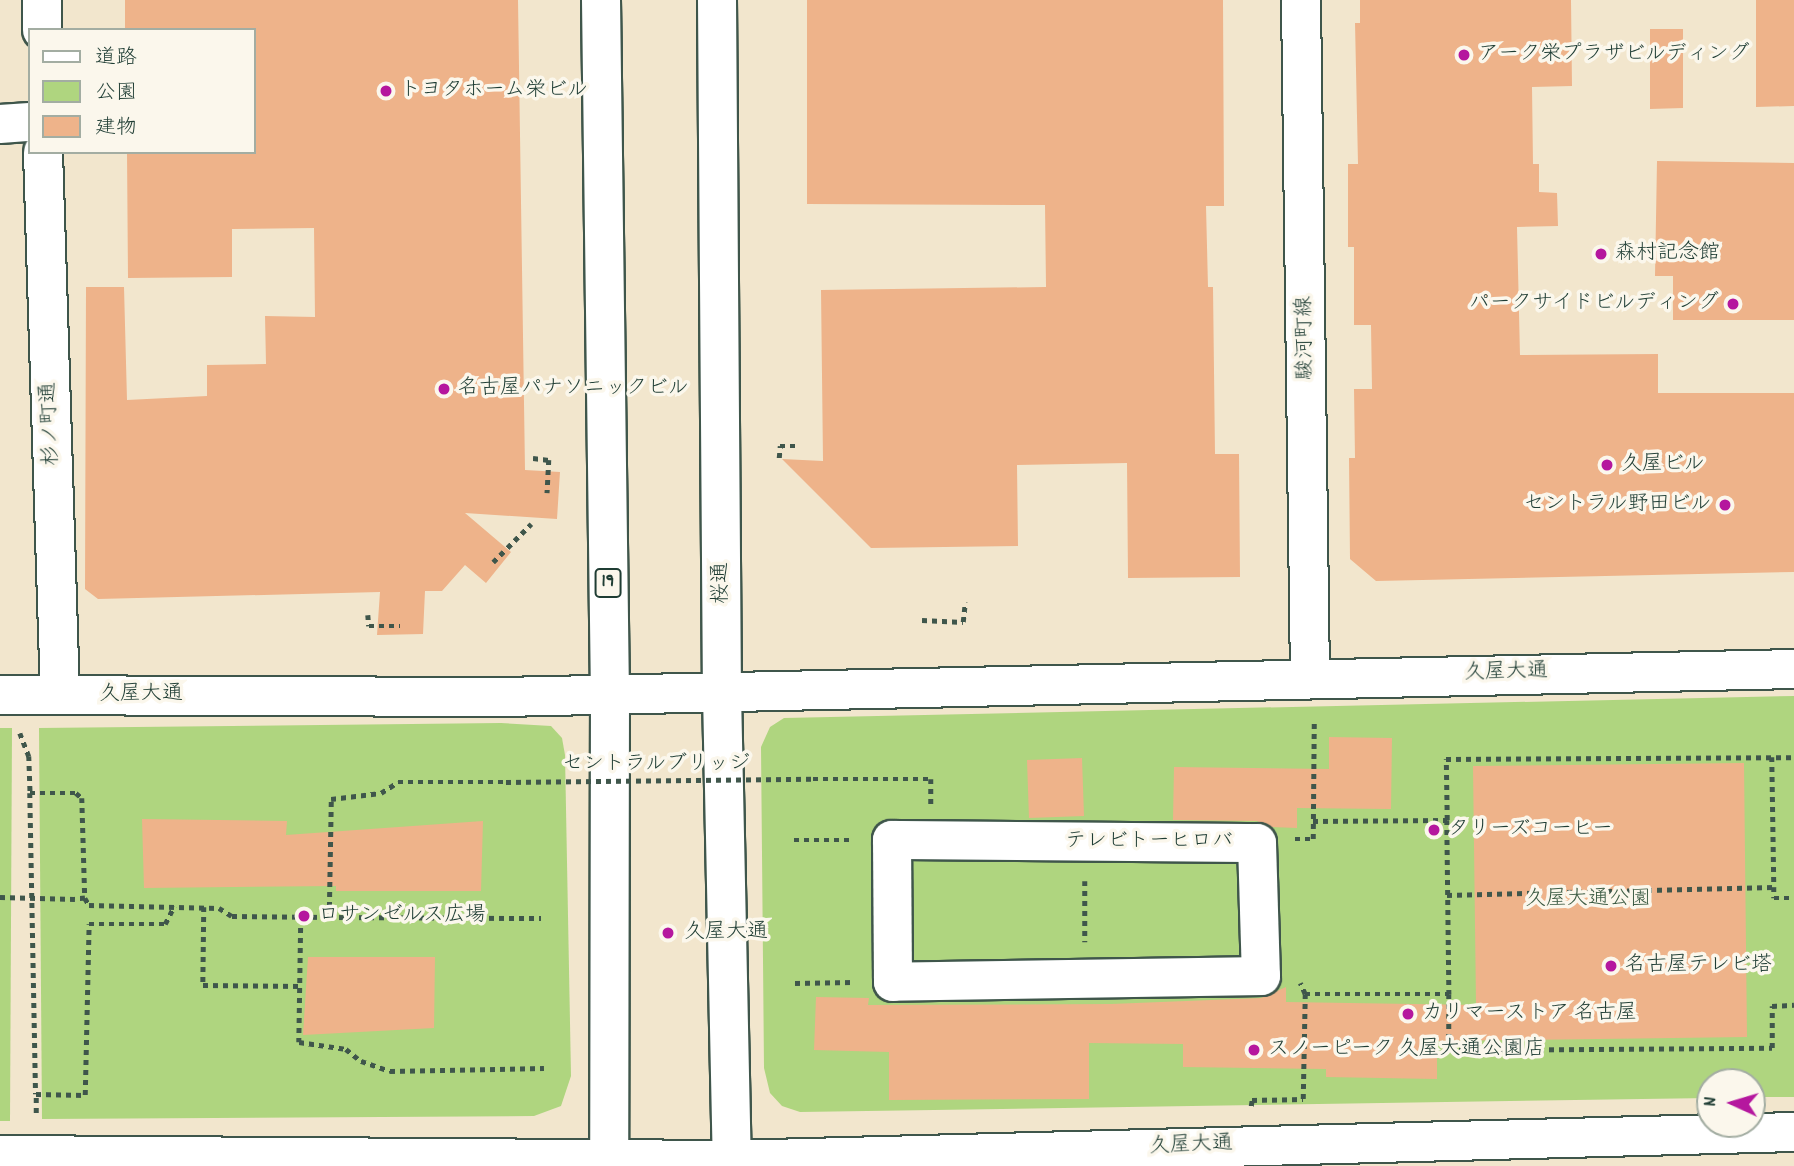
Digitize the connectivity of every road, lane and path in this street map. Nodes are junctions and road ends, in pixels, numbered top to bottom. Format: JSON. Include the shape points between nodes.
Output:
{"nodes":[{"id":1,"x":42,"y":0,"type":"edge"},
{"id":2,"x":601,"y":0,"type":"edge"},
{"id":3,"x":716,"y":0,"type":"edge"},
{"id":4,"x":1301,"y":0,"type":"edge"},
{"id":5,"x":42,"y":28,"type":"edge"},
{"id":6,"x":28,"y":122,"type":"edge"},
{"id":7,"x":0,"y":124,"type":"edge"},
{"id":8,"x":43,"y":154,"type":"edge"},
{"id":9,"x":796,"y":446,"type":"dead end"},
{"id":10,"x":533,"y":458,"type":"dead end"},
{"id":11,"x":779,"y":458,"type":"dead end"},
{"id":12,"x":547,"y":493,"type":"dead end"},
{"id":13,"x":531,"y":524,"type":"dead end"},
{"id":14,"x":493,"y":562,"type":"dead end"},
{"id":15,"x":965,"y":602,"type":"dead end"},
{"id":16,"x":368,"y":615,"type":"dead end"},
{"id":17,"x":922,"y":620,"type":"dead end"},
{"id":18,"x":400,"y":626,"type":"dead end"},
{"id":19,"x":1794,"y":669,"type":"edge"},
{"id":20,"x":1310,"y":676,"type":"junction"},
{"id":21,"x":722,"y":693,"type":"junction"},
{"id":22,"x":610,"y":694,"type":"junction"},
{"id":23,"x":0,"y":695,"type":"edge"},
{"id":24,"x":60,"y":695,"type":"junction"},
{"id":25,"x":1304,"y":719,"type":"dead end"},
{"id":26,"x":18,"y":729,"type":"dead end"},
{"id":27,"x":1772,"y":757,"type":"junction"},
{"id":28,"x":1794,"y":757,"type":"edge"},
{"id":29,"x":30,"y":793,"type":"junction"},
{"id":30,"x":931,"y":806,"type":"dead end"},
{"id":31,"x":1447,"y":820,"type":"junction"},
{"id":32,"x":1313,"y":821,"type":"junction"},
{"id":33,"x":1283,"y":839,"type":"dead end"},
{"id":34,"x":892,"y":840,"type":"junction"},
{"id":35,"x":794,"y":841,"type":"dead end"},
{"id":36,"x":1085,"y":842,"type":"junction"},
{"id":37,"x":1774,"y":887,"type":"junction"},
{"id":38,"x":1447,"y":895,"type":"junction"},
{"id":39,"x":0,"y":897,"type":"edge"},
{"id":40,"x":85,"y":898,"type":"junction"},
{"id":41,"x":1794,"y":898,"type":"edge"},
{"id":42,"x":174,"y":906,"type":"junction"},
{"id":43,"x":204,"y":907,"type":"junction"},
{"id":44,"x":329,"y":917,"type":"junction"},
{"id":45,"x":301,"y":918,"type":"junction"},
{"id":46,"x":541,"y":918,"type":"dead end"},
{"id":47,"x":1297,"y":976,"type":"dead end"},
{"id":48,"x":1085,"y":979,"type":"junction"},
{"id":49,"x":300,"y":986,"type":"junction"},
{"id":50,"x":1448,"y":993,"type":"junction"},
{"id":51,"x":1305,"y":994,"type":"junction"},
{"id":52,"x":1794,"y":1006,"type":"edge"},
{"id":53,"x":544,"y":1068,"type":"dead end"},
{"id":54,"x":36,"y":1094,"type":"junction"},
{"id":55,"x":1251,"y":1105,"type":"dead end"},
{"id":56,"x":36,"y":1113,"type":"dead end"},
{"id":57,"x":1794,"y":1132,"type":"edge"},
{"id":58,"x":1323,"y":1154,"type":"edge"},
{"id":59,"x":13,"y":1159,"type":"edge"},
{"id":60,"x":609,"y":1162,"type":"edge"},
{"id":61,"x":732,"y":1163,"type":"edge"}],
"edges":[{"from":1,"to":5,"type":"main road"},
{"from":2,"to":22,"type":"main road","number":"19"},
{"from":3,"to":21,"type":"main road","name":"桜通"},
{"from":4,"to":20,"type":"main road","name":"駿河町線"},
{"from":6,"to":7,"type":"main road"},
{"from":8,"to":24,"type":"main road","name":"杉ノ町通"},
{"from":9,"to":11,"type":"path","via":[[779,446]]},
{"from":10,"to":12,"type":"path","via":[[549,460]]},
{"from":13,"to":14,"type":"path"},
{"from":15,"to":17,"type":"path","via":[[963,622]]},
{"from":16,"to":18,"type":"path","via":[[369,626]]},
{"from":19,"to":20,"type":"main road","name":"久屋大通"},
{"from":20,"to":21,"type":"main road","name":"久屋大通"},
{"from":21,"to":22,"type":"main road","name":"久屋大通"},
{"from":21,"to":61,"type":"main road","name":"桜通"},
{"from":22,"to":24,"type":"main road","name":"久屋大通"},
{"from":22,"to":60,"type":"main road","number":"19"},
{"from":23,"to":24,"type":"main road","name":"久屋大通"},
{"from":25,"to":32,"type":"path","via":[[1315,719]]},
{"from":26,"to":29,"type":"path","via":[[29,756]]},
{"from":27,"to":28,"type":"path"},
{"from":27,"to":31,"type":"path","via":[[1446,759]]},
{"from":27,"to":37,"type":"path"},
{"from":29,"to":40,"type":"path","via":[[76,793],[82,797]]},
{"from":29,"to":54,"type":"path"},
{"from":30,"to":44,"type":"path","name":"セントラルブリッジ","bridge":true,"via":[[931,779],[398,782],[381,793],[331,799]]},
{"from":31,"to":32,"type":"path"},
{"from":31,"to":38,"type":"path"},
{"from":32,"to":33,"type":"path","via":[[1313,839]]},
{"from":34,"to":35,"type":"path"},
{"from":34,"to":36,"type":"main road","name":"テレビトーヒロバ"},
{"from":34,"to":48,"type":"main road","name":"テレビトーヒロバ","via":[[893,982]]},
{"from":36,"to":48,"type":"path"},
{"from":36,"to":48,"type":"main road","name":"テレビトーヒロバ","via":[[1257,843],[1261,976]]},
{"from":37,"to":38,"type":"path"},
{"from":37,"to":41,"type":"path","via":[[1774,898]]},
{"from":38,"to":50,"type":"path"},
{"from":39,"to":40,"type":"path","bridge":true},
{"from":40,"to":42,"type":"path","via":[[89,905]]},
{"from":42,"to":43,"type":"path"},
{"from":42,"to":54,"type":"path","via":[[165,924],[89,924],[85,1095]]},
{"from":43,"to":45,"type":"path","via":[[219,908],[232,916]]},
{"from":43,"to":49,"type":"path","via":[[203,985]]},
{"from":44,"to":45,"type":"path"},
{"from":44,"to":46,"type":"path"},
{"from":45,"to":49,"type":"path"},
{"from":47,"to":51,"type":"path"},
{"from":49,"to":53,"type":"path","via":[[299,1042],[346,1049],[361,1061],[390,1071]]},
{"from":50,"to":51,"type":"path"},
{"from":50,"to":52,"type":"path","via":[[1449,1050],[1772,1048],[1772,1006]]},
{"from":51,"to":55,"type":"path","via":[[1303,1099],[1252,1100]]},
{"from":54,"to":56,"type":"path"},
{"from":57,"to":58,"type":"main road","name":"久屋大通"},
{"from":58,"to":61,"type":"main road","name":"久屋大通"},
{"from":59,"to":60,"type":"main road","name":"久屋大通"},
{"from":60,"to":61,"type":"main road","name":"久屋大通"}]}
